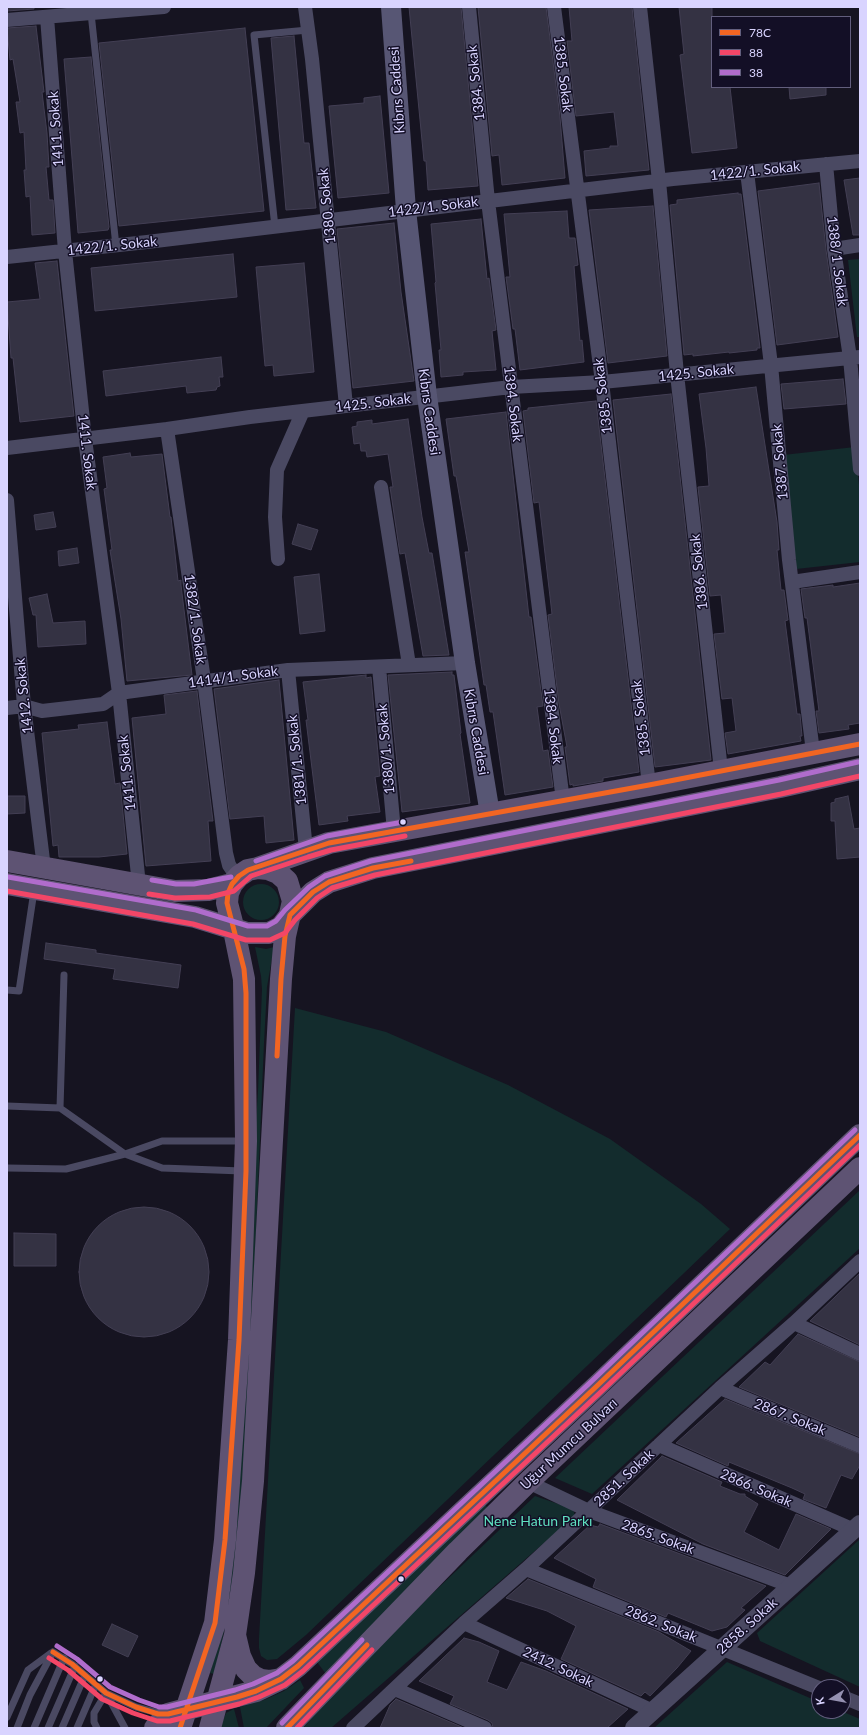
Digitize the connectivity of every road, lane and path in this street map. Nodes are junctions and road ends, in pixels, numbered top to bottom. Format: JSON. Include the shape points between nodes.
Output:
{"nodes":[{"id":1,"x":164,"y":7,"type":"edge"},
{"id":2,"x":305,"y":7,"type":"edge"},
{"id":3,"x":391,"y":7,"type":"edge"},
{"id":4,"x":469,"y":7,"type":"edge"},
{"id":5,"x":554,"y":7,"type":"edge"},
{"id":6,"x":640,"y":7,"type":"edge"},
{"id":7,"x":91,"y":13,"type":"junction"},
{"id":8,"x":47,"y":17,"type":"junction"},
{"id":9,"x":7,"y":20,"type":"edge"},
{"id":10,"x":308,"y":30,"type":"junction"},
{"id":11,"x":860,"y":161,"type":"edge"},
{"id":12,"x":826,"y":164,"type":"junction"},
{"id":13,"x":747,"y":172,"type":"junction"},
{"id":14,"x":659,"y":181,"type":"junction"},
{"id":15,"x":578,"y":190,"type":"junction"},
{"id":16,"x":488,"y":201,"type":"junction"},
{"id":17,"x":406,"y":210,"type":"junction"},
{"id":18,"x":328,"y":221,"type":"junction"},
{"id":19,"x":275,"y":227,"type":"junction"},
{"id":20,"x":860,"y":245,"type":"edge"},
{"id":21,"x":116,"y":246,"type":"junction"},
{"id":22,"x":834,"y":249,"type":"junction"},
{"id":23,"x":65,"y":251,"type":"junction"},
{"id":24,"x":7,"y":257,"type":"edge"},
{"id":25,"x":855,"y":358,"type":"edge"},
{"id":26,"x":771,"y":365,"type":"junction"},
{"id":27,"x":677,"y":374,"type":"junction"},
{"id":28,"x":602,"y":382,"type":"junction"},
{"id":29,"x":511,"y":387,"type":"junction"},
{"id":30,"x":426,"y":396,"type":"junction"},
{"id":31,"x":346,"y":406,"type":"junction"},
{"id":32,"x":303,"y":411,"type":"junction"},
{"id":33,"x":167,"y":429,"type":"junction"},
{"id":34,"x":85,"y":439,"type":"junction"},
{"id":35,"x":7,"y":448,"type":"edge"},
{"id":36,"x":860,"y":469,"type":"edge"},
{"id":37,"x":381,"y":487,"type":"dead end"},
{"id":38,"x":7,"y":500,"type":"edge"},
{"id":39,"x":278,"y":559,"type":"dead end"},
{"id":40,"x":860,"y":572,"type":"edge"},
{"id":41,"x":792,"y":582,"type":"junction"},
{"id":42,"x":465,"y":663,"type":"junction"},
{"id":43,"x":409,"y":665,"type":"junction"},
{"id":44,"x":379,"y":667,"type":"junction"},
{"id":45,"x":288,"y":670,"type":"junction"},
{"id":46,"x":204,"y":680,"type":"junction"},
{"id":47,"x":119,"y":693,"type":"junction"},
{"id":48,"x":24,"y":706,"type":"junction"},
{"id":49,"x":7,"y":708,"type":"edge"},
{"id":50,"x":860,"y":744,"type":"edge"},
{"id":51,"x":813,"y":752,"type":"junction"},
{"id":52,"x":860,"y":769,"type":"edge"},
{"id":53,"x":721,"y":770,"type":"junction"},
{"id":54,"x":649,"y":785,"type":"junction"},
{"id":55,"x":563,"y":801,"type":"junction"},
{"id":56,"x":490,"y":814,"type":"junction"},
{"id":57,"x":394,"y":831,"type":"junction"},
{"id":58,"x":306,"y":850,"type":"junction"},
{"id":59,"x":7,"y":861,"type":"edge"},
{"id":60,"x":44,"y":868,"type":"junction"},
{"id":61,"x":258,"y":868,"type":"junction"},
{"id":62,"x":235,"y":881,"type":"junction"},
{"id":63,"x":7,"y":884,"type":"edge"},
{"id":64,"x":139,"y":885,"type":"junction"},
{"id":65,"x":35,"y":888,"type":"junction"},
{"id":66,"x":290,"y":915,"type":"junction"},
{"id":67,"x":234,"y":930,"type":"junction"},
{"id":68,"x":64,"y":975,"type":"dead end"},
{"id":69,"x":7,"y":990,"type":"edge"},
{"id":70,"x":7,"y":1106,"type":"edge"},
{"id":71,"x":60,"y":1108,"type":"junction"},
{"id":72,"x":860,"y":1136,"type":"edge"},
{"id":73,"x":246,"y":1141,"type":"junction"},
{"id":74,"x":125,"y":1154,"type":"junction"},
{"id":75,"x":7,"y":1168,"type":"edge"},
{"id":76,"x":860,"y":1168,"type":"edge"},
{"id":77,"x":246,"y":1172,"type":"junction"},
{"id":78,"x":860,"y":1262,"type":"edge"},
{"id":79,"x":794,"y":1324,"type":"junction"},
{"id":80,"x":860,"y":1354,"type":"edge"},
{"id":81,"x":720,"y":1388,"type":"junction"},
{"id":82,"x":659,"y":1445,"type":"junction"},
{"id":83,"x":860,"y":1446,"type":"edge"},
{"id":84,"x":528,"y":1482,"type":"junction"},
{"id":85,"x":589,"y":1511,"type":"junction"},
{"id":86,"x":857,"y":1527,"type":"edge"},
{"id":87,"x":526,"y":1569,"type":"junction"},
{"id":88,"x":791,"y":1586,"type":"junction"},
{"id":89,"x":464,"y":1623,"type":"junction"},
{"id":90,"x":235,"y":1635,"type":"junction"},
{"id":91,"x":722,"y":1648,"type":"junction"},
{"id":92,"x":53,"y":1652,"type":"junction"},
{"id":93,"x":64,"y":1658,"type":"junction"},
{"id":94,"x":75,"y":1666,"type":"junction"},
{"id":95,"x":298,"y":1666,"type":"junction"},
{"id":96,"x":86,"y":1675,"type":"junction"},
{"id":97,"x":281,"y":1679,"type":"junction"},
{"id":98,"x":96,"y":1684,"type":"junction"},
{"id":99,"x":811,"y":1685,"type":"edge"},
{"id":100,"x":395,"y":1689,"type":"junction"},
{"id":101,"x":106,"y":1693,"type":"junction"},
{"id":102,"x":217,"y":1702,"type":"junction"},
{"id":103,"x":310,"y":1705,"type":"junction"},
{"id":104,"x":653,"y":1711,"type":"junction"},
{"id":105,"x":7,"y":1717,"type":"edge"},
{"id":106,"x":172,"y":1720,"type":"edge"},
{"id":107,"x":17,"y":1728,"type":"edge"},
{"id":108,"x":34,"y":1728,"type":"edge"},
{"id":109,"x":48,"y":1728,"type":"edge"},
{"id":110,"x":62,"y":1728,"type":"edge"},
{"id":111,"x":77,"y":1728,"type":"edge"},
{"id":112,"x":97,"y":1728,"type":"edge"},
{"id":113,"x":125,"y":1728,"type":"edge"},
{"id":114,"x":210,"y":1728,"type":"edge"},
{"id":115,"x":287,"y":1728,"type":"edge"},
{"id":116,"x":353,"y":1728,"type":"edge"},
{"id":117,"x":486,"y":1728,"type":"edge"},
{"id":118,"x":634,"y":1728,"type":"edge"}],
"edges":[{"from":1,"to":7,"type":"street"},
{"from":2,"to":10,"type":"street","name":"1380. Sokak"},
{"from":3,"to":17,"type":"main road","name":"Kıbrıs Caddesi"},
{"from":4,"to":16,"type":"street","name":"1384. Sokak"},
{"from":5,"to":15,"type":"street","name":"1385. Sokak"},
{"from":6,"to":14,"type":"street","name":"1386. Sokak"},
{"from":7,"to":8,"type":"street"},
{"from":7,"to":21,"type":"lane"},
{"from":8,"to":9,"type":"street"},
{"from":8,"to":23,"type":"street","name":"1411. Sokak"},
{"from":10,"to":18,"type":"street","name":"1380. Sokak"},
{"from":10,"to":19,"type":"lane","via":[[254,35]]},
{"from":11,"to":12,"type":"street","name":"1422/1. Sokak"},
{"from":12,"to":13,"type":"street","name":"1422/1. Sokak"},
{"from":12,"to":22,"type":"street","name":"1388/1 .Sokak"},
{"from":13,"to":14,"type":"street","name":"1422/1. Sokak"},
{"from":13,"to":26,"type":"street","name":"1387. Sokak"},
{"from":14,"to":15,"type":"street","name":"1422/1. Sokak"},
{"from":14,"to":27,"type":"street","name":"1386. Sokak"},
{"from":15,"to":16,"type":"street","name":"1422/1. Sokak"},
{"from":15,"to":28,"type":"street","name":"1385. Sokak"},
{"from":16,"to":17,"type":"street","name":"1422/1. Sokak"},
{"from":16,"to":29,"type":"street","name":"1384. Sokak"},
{"from":17,"to":18,"type":"street","name":"1422/1. Sokak"},
{"from":17,"to":30,"type":"main road","name":"Kıbrıs Caddesi"},
{"from":18,"to":19,"type":"street","name":"1422/1. Sokak"},
{"from":18,"to":31,"type":"street","name":"1380. Sokak"},
{"from":19,"to":21,"type":"street","name":"1422/1. Sokak"},
{"from":20,"to":22,"type":"street"},
{"from":21,"to":23,"type":"street","name":"1422/1. Sokak"},
{"from":22,"to":25,"type":"street","name":"1388/1 .Sokak"},
{"from":23,"to":24,"type":"street","name":"1422/1. Sokak"},
{"from":23,"to":34,"type":"street","name":"1411. Sokak"},
{"from":25,"to":26,"type":"street","name":"1425. Sokak"},
{"from":25,"to":36,"type":"street","name":"1388/1 .Sokak"},
{"from":26,"to":27,"type":"street","name":"1425. Sokak"},
{"from":26,"to":41,"type":"street","name":"1387. Sokak"},
{"from":27,"to":28,"type":"street","name":"1425. Sokak"},
{"from":27,"to":53,"type":"street","name":"1386. Sokak"},
{"from":28,"to":29,"type":"street","name":"1425. Sokak"},
{"from":28,"to":54,"type":"street","name":"1385. Sokak"},
{"from":29,"to":30,"type":"street","name":"1425. Sokak"},
{"from":29,"to":55,"type":"street","name":"1384. Sokak"},
{"from":30,"to":31,"type":"street","name":"1425. Sokak"},
{"from":30,"to":42,"type":"main road","name":"Kıbrıs Caddesi"},
{"from":31,"to":32,"type":"street","name":"1425. Sokak"},
{"from":32,"to":33,"type":"street","name":"1425. Sokak"},
{"from":32,"to":39,"type":"street","via":[[277,470]]},
{"from":33,"to":34,"type":"street","name":"1425. Sokak"},
{"from":33,"to":46,"type":"street","name":"1382/1. Sokak"},
{"from":34,"to":35,"type":"street","name":"1425. Sokak"},
{"from":34,"to":47,"type":"street","name":"1411. Sokak"},
{"from":37,"to":43,"type":"street"},
{"from":38,"to":48,"type":"street","name":"1412. Sokak"},
{"from":40,"to":41,"type":"street"},
{"from":41,"to":51,"type":"street","name":"1387. Sokak"},
{"from":42,"to":43,"type":"street","name":"1414/1. Sokak"},
{"from":42,"to":56,"type":"main road","name":"Kıbrıs Caddesi"},
{"from":43,"to":44,"type":"street","name":"1414/1. Sokak"},
{"from":44,"to":45,"type":"street","name":"1414/1. Sokak"},
{"from":44,"to":57,"type":"street","name":"1380/1. Sokak"},
{"from":45,"to":46,"type":"street","name":"1414/1. Sokak"},
{"from":45,"to":58,"type":"street","name":"1381/1. Sokak"},
{"from":46,"to":47,"type":"street","name":"1414/1. Sokak"},
{"from":46,"to":62,"type":"street","name":"1382/1. Sokak","via":[[226,853]]},
{"from":47,"to":48,"type":"street","name":"1414/1. Sokak","via":[[103,704],[42,712]]},
{"from":47,"to":64,"type":"street","name":"1411. Sokak"},
{"from":48,"to":49,"type":"street","name":"1414/1. Sokak"},
{"from":48,"to":60,"type":"street","name":"1412. Sokak"},
{"from":50,"to":51,"type":"main road"},
{"from":51,"to":53,"type":"main road"},
{"from":52,"to":66,"type":"main road","via":[[373,868],[329,882],[312,892]]},
{"from":53,"to":54,"type":"main road"},
{"from":54,"to":55,"type":"main road"},
{"from":55,"to":56,"type":"main road"},
{"from":56,"to":57,"type":"main road"},
{"from":57,"to":58,"type":"main road"},
{"from":58,"to":61,"type":"main road"},
{"from":59,"to":60,"type":"main road"},
{"from":60,"to":64,"type":"main road"},
{"from":61,"to":62,"type":"main road","via":[[248,870]]},
{"from":61,"to":66,"type":"main road","via":[[278,873],[287,881],[293,901]]},
{"from":62,"to":64,"type":"main road","via":[[195,891],[175,891]]},
{"from":62,"to":67,"type":"main road","via":[[228,893],[227,903]]},
{"from":63,"to":65,"type":"main road"},
{"from":65,"to":67,"type":"main road","via":[[195,917]]},
{"from":65,"to":69,"type":"lane","via":[[19,991]]},
{"from":66,"to":67,"type":"main road","via":[[281,927],[269,932],[247,934]]},
{"from":66,"to":90,"type":"main road","via":[[285,936],[281,979],[253,1481],[244,1579]]},
{"from":67,"to":73,"type":"main road","via":[[244,969],[246,992]]},
{"from":68,"to":71,"type":"lane"},
{"from":70,"to":71,"type":"lane"},
{"from":71,"to":74,"type":"lane"},
{"from":72,"to":95,"type":"main road","name":"Uğur Mumcu Bulvarı","via":[[600,1384]]},
{"from":73,"to":74,"type":"lane","via":[[162,1141]]},
{"from":73,"to":77,"type":"main road"},
{"from":74,"to":75,"type":"lane","via":[[66,1169]]},
{"from":74,"to":77,"type":"lane","via":[[162,1168]]},
{"from":76,"to":84,"type":"main road","name":"Uğur Mumcu Bulvarı"},
{"from":77,"to":106,"type":"main road","via":[[231,1468],[220,1588],[215,1624]]},
{"from":78,"to":79,"type":"street","name":"2851. Sokak"},
{"from":79,"to":80,"type":"street"},
{"from":79,"to":81,"type":"street","name":"2851. Sokak"},
{"from":81,"to":82,"type":"street","name":"2851. Sokak"},
{"from":81,"to":83,"type":"street","name":"2867. Sokak"},
{"from":82,"to":85,"type":"street","name":"2851. Sokak"},
{"from":82,"to":86,"type":"street","name":"2866. Sokak"},
{"from":84,"to":85,"type":"street","name":"2865. Sokak"},
{"from":84,"to":103,"type":"main road","name":"Uğur Mumcu Bulvarı"},
{"from":85,"to":87,"type":"street","name":"2851. Sokak"},
{"from":85,"to":88,"type":"street","name":"2865. Sokak"},
{"from":86,"to":88,"type":"street","name":"2858. Sokak"},
{"from":87,"to":89,"type":"street","name":"2851. Sokak"},
{"from":87,"to":91,"type":"street","name":"2862. Sokak"},
{"from":88,"to":91,"type":"street","name":"2858. Sokak"},
{"from":89,"to":100,"type":"street","name":"2851. Sokak"},
{"from":89,"to":104,"type":"street","name":"2412. Sokak"},
{"from":90,"to":97,"type":"main road","via":[[246,1670],[262,1680]]},
{"from":90,"to":102,"type":"main road"},
{"from":91,"to":99,"type":"street","name":"2862. Sokak"},
{"from":91,"to":104,"type":"street","name":"2858. Sokak"},
{"from":92,"to":93,"type":"lane"},
{"from":92,"to":105,"type":"lane","via":[[28,1670]]},
{"from":92,"to":107,"type":"lane","via":[[30,1695]]},
{"from":93,"to":94,"type":"lane"},
{"from":93,"to":108,"type":"lane"},
{"from":94,"to":96,"type":"lane"},
{"from":94,"to":109,"type":"lane"},
{"from":95,"to":97,"type":"main road","name":"Uğur Mumcu Bulvarı"},
{"from":95,"to":103,"type":"main road","via":[[309,1670],[314,1681]]},
{"from":96,"to":98,"type":"lane"},
{"from":96,"to":110,"type":"lane"},
{"from":97,"to":102,"type":"main road","name":"Uğur Mumcu Bulvarı","via":[[256,1691]]},
{"from":98,"to":101,"type":"lane"},
{"from":98,"to":111,"type":"lane"},
{"from":100,"to":116,"type":"street","name":"2851. Sokak"},
{"from":100,"to":117,"type":"street"},
{"from":101,"to":106,"type":"lane"},
{"from":101,"to":112,"type":"lane","via":[[94,1713]]},
{"from":101,"to":113,"type":"lane"},
{"from":102,"to":106,"type":"main road","name":"Uğur Mumcu Bulvarı"},
{"from":102,"to":114,"type":"main road"},
{"from":103,"to":115,"type":"main road","name":"Uğur Mumcu Bulvarı"},
{"from":104,"to":118,"type":"street","name":"2858. Sokak"}]}
